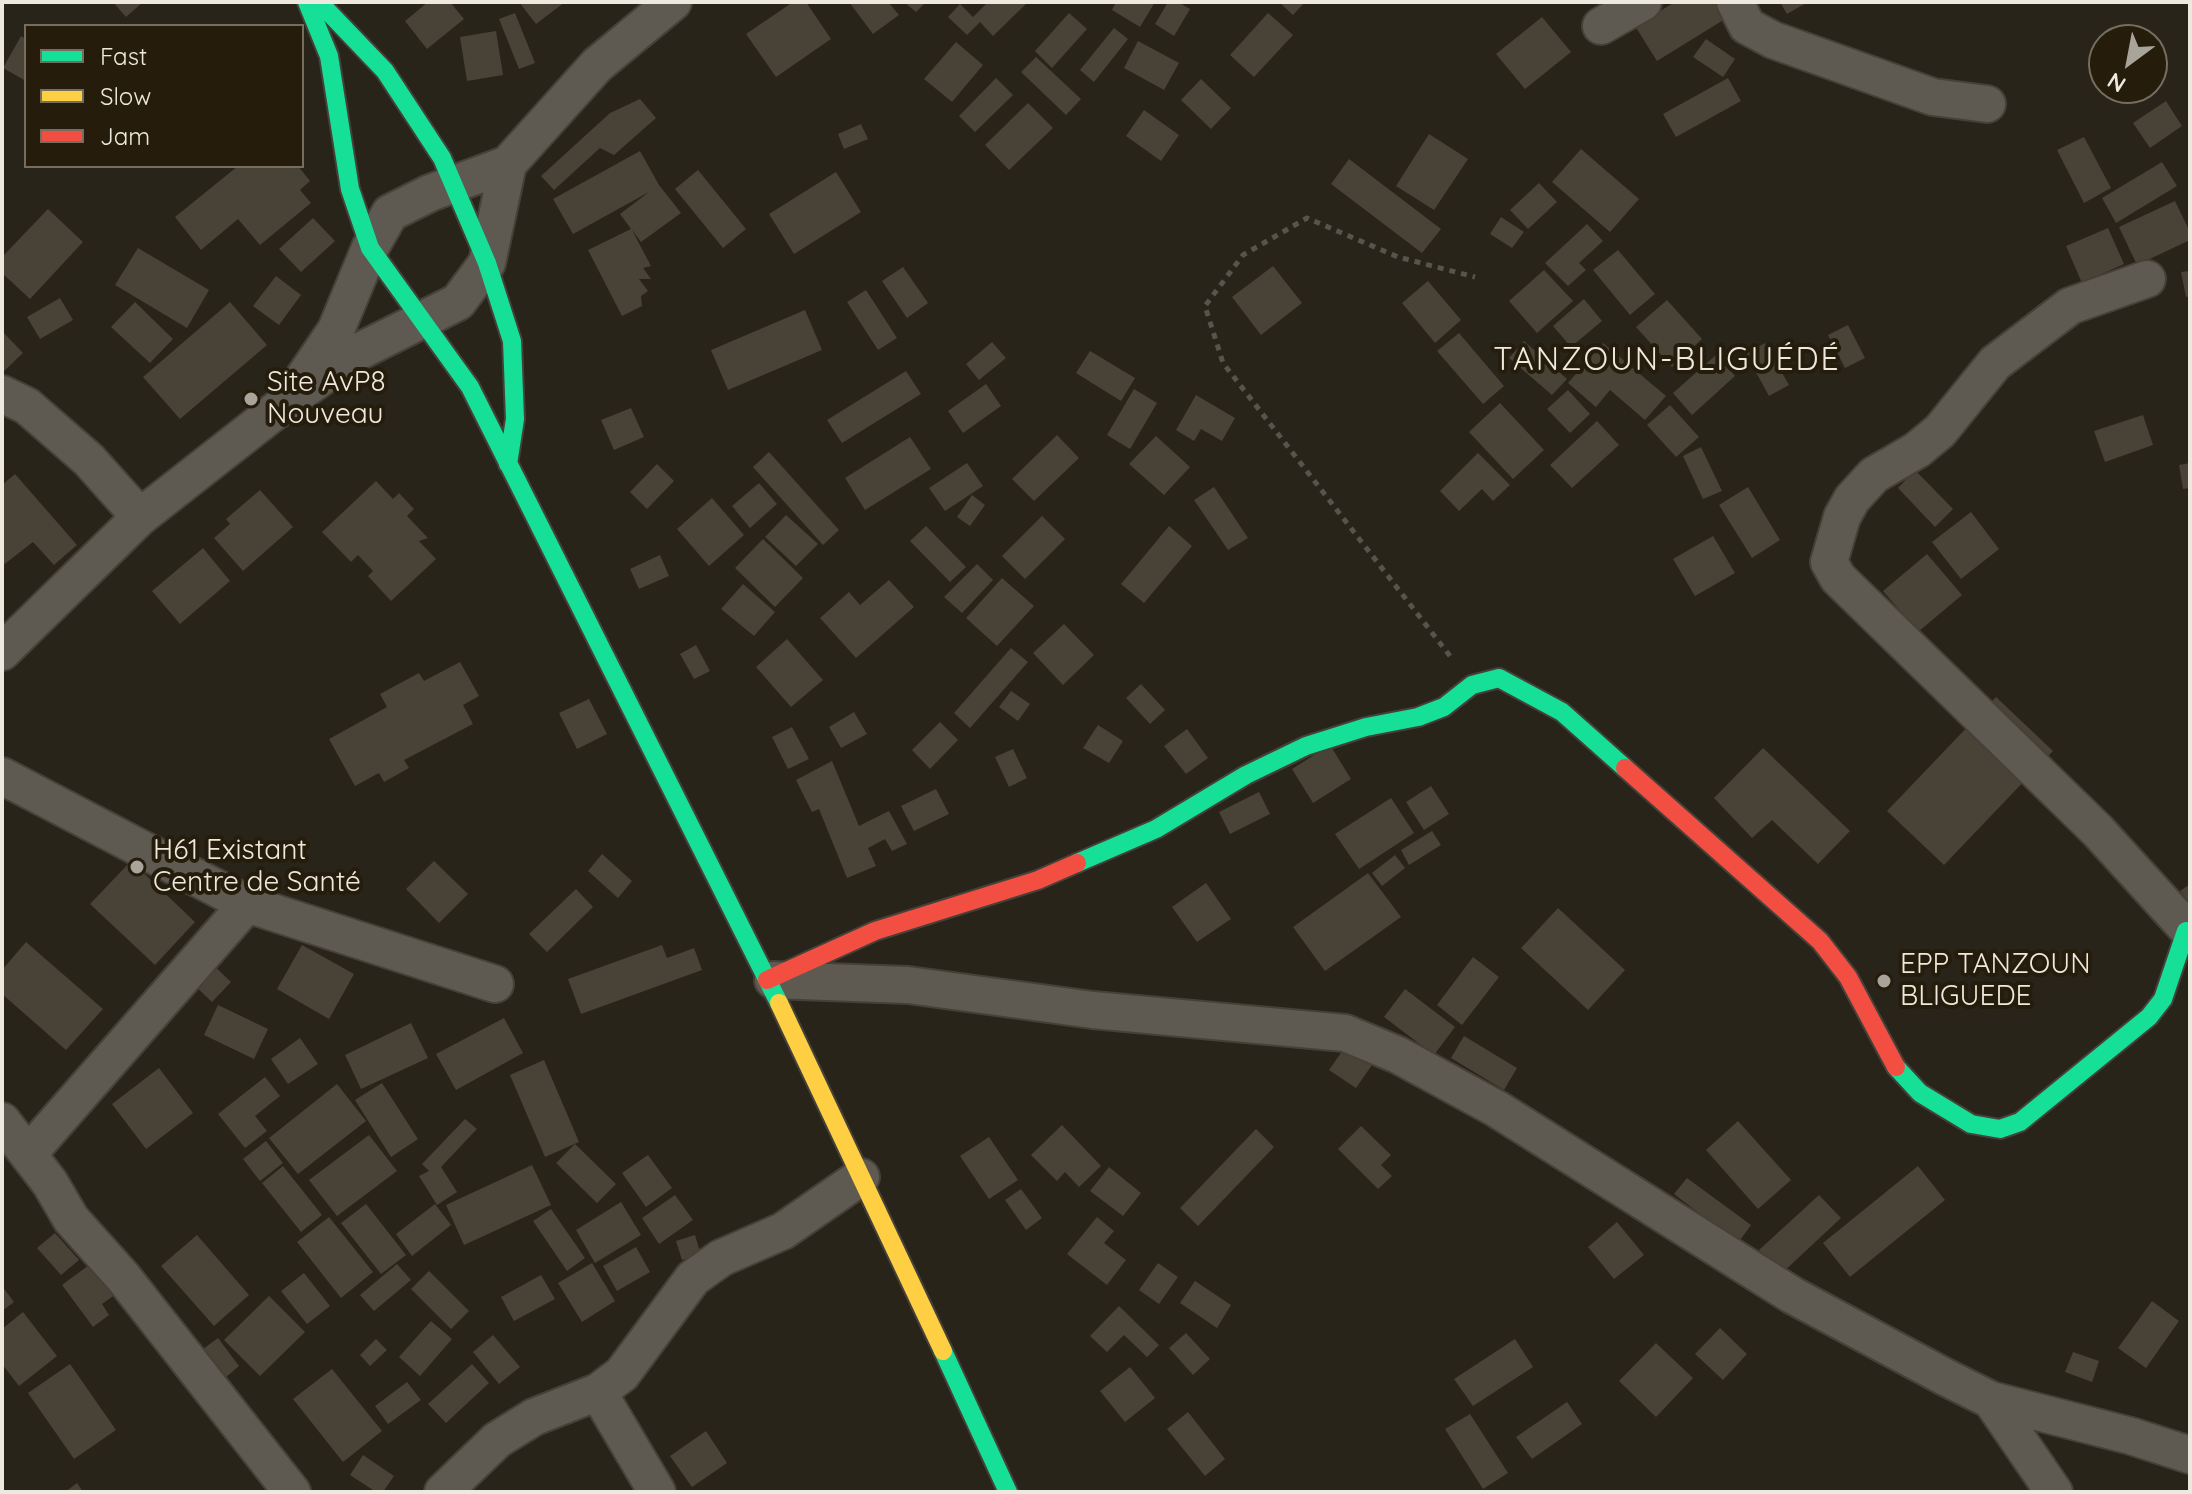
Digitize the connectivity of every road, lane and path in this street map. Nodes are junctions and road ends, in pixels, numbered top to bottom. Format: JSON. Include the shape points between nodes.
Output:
{"nodes":[{"id":1,"x":307,"y":2,"type":"edge"},
{"id":2,"x":319,"y":2,"type":"edge"},
{"id":3,"x":673,"y":2,"type":"edge"},
{"id":4,"x":1643,"y":2,"type":"edge"},
{"id":5,"x":1735,"y":2,"type":"edge"},
{"id":6,"x":1601,"y":26,"type":"dead end"},
{"id":7,"x":1987,"y":104,"type":"dead end"},
{"id":8,"x":508,"y":164,"type":"junction"},
{"id":9,"x":453,"y":184,"type":"junction"},
{"id":10,"x":370,"y":248,"type":"junction"},
{"id":11,"x":487,"y":263,"type":"junction"},
{"id":12,"x":1475,"y":277,"type":"dead end"},
{"id":13,"x":2147,"y":279,"type":"dead end"},
{"id":14,"x":424,"y":318,"type":"junction"},
{"id":15,"x":2,"y":394,"type":"edge"},
{"id":16,"x":288,"y":401,"type":"junction"},
{"id":17,"x":508,"y":464,"type":"junction"},
{"id":18,"x":140,"y":517,"type":"junction"},
{"id":19,"x":2,"y":652,"type":"edge"},
{"id":20,"x":1472,"y":685,"type":"junction"},
{"id":21,"x":2,"y":776,"type":"edge"},
{"id":22,"x":247,"y":904,"type":"junction"},
{"id":23,"x":2188,"y":931,"type":"edge"},
{"id":24,"x":767,"y":980,"type":"junction"},
{"id":25,"x":495,"y":984,"type":"dead end"},
{"id":26,"x":2,"y":1121,"type":"edge"},
{"id":27,"x":29,"y":1153,"type":"junction"},
{"id":28,"x":861,"y":1177,"type":"junction"},
{"id":29,"x":598,"y":1392,"type":"junction"},
{"id":30,"x":1991,"y":1400,"type":"junction"},
{"id":31,"x":2190,"y":1455,"type":"edge"},
{"id":32,"x":292,"y":1492,"type":"edge"},
{"id":33,"x":443,"y":1492,"type":"edge"},
{"id":34,"x":657,"y":1492,"type":"edge"},
{"id":35,"x":1008,"y":1492,"type":"edge"},
{"id":36,"x":2054,"y":1492,"type":"edge"}],
"edges":[{"from":1,"to":10,"type":"main road","via":[[329,56],[350,189]]},
{"from":2,"to":9,"type":"main road","via":[[385,71]]},
{"from":3,"to":8,"type":"street","via":[[597,65]]},
{"from":4,"to":6,"type":"street"},
{"from":5,"to":7,"type":"street","via":[[1747,26],[1773,40],[1933,97]]},
{"from":8,"to":9,"type":"street"},
{"from":8,"to":11,"type":"street"},
{"from":9,"to":10,"type":"street","via":[[390,213]]},
{"from":9,"to":11,"type":"main road"},
{"from":10,"to":14,"type":"main road"},
{"from":10,"to":16,"type":"street","via":[[336,330]]},
{"from":11,"to":14,"type":"street","via":[[458,302]]},
{"from":11,"to":17,"type":"main road","via":[[512,341],[515,419]]},
{"from":12,"to":20,"type":"path","via":[[1398,257],[1307,218],[1243,255],[1205,306],[1223,363]]},
{"from":13,"to":23,"type":"street","via":[[2070,306],[1995,363],[1940,431],[1874,475],[1852,499],[1829,562],[1838,578],[2098,831]]},
{"from":14,"to":16,"type":"street","via":[[354,354]]},
{"from":14,"to":17,"type":"main road","via":[[470,387]]},
{"from":15,"to":18,"type":"street","via":[[27,406],[89,460]]},
{"from":16,"to":18,"type":"street"},
{"from":17,"to":24,"type":"main road"},
{"from":18,"to":19,"type":"street"},
{"from":20,"to":23,"type":"main road","via":[[1499,678],[1525,689],[1562,712],[1637,777],[1820,941],[1848,977],[1900,1074],[1971,1124],[2000,1129],[2020,1122],[2149,1017],[2163,999]]},
{"from":20,"to":24,"type":"main road","via":[[1444,707],[1418,717],[1306,746],[1156,829],[1077,864],[875,931]]},
{"from":21,"to":22,"type":"street"},
{"from":22,"to":25,"type":"street"},
{"from":22,"to":27,"type":"street"},
{"from":24,"to":28,"type":"main road"},
{"from":24,"to":30,"type":"street","via":[[908,985],[1093,1010],[1345,1033],[1398,1055],[1497,1109],[1792,1295]]},
{"from":26,"to":27,"type":"street"},
{"from":27,"to":32,"type":"street","via":[[71,1219]]},
{"from":28,"to":29,"type":"street","via":[[783,1231],[721,1258],[693,1278],[622,1374]]},
{"from":28,"to":35,"type":"main road"},
{"from":29,"to":33,"type":"street","via":[[534,1417],[497,1440]]},
{"from":29,"to":34,"type":"street"},
{"from":30,"to":31,"type":"street"},
{"from":30,"to":36,"type":"street"}]}
